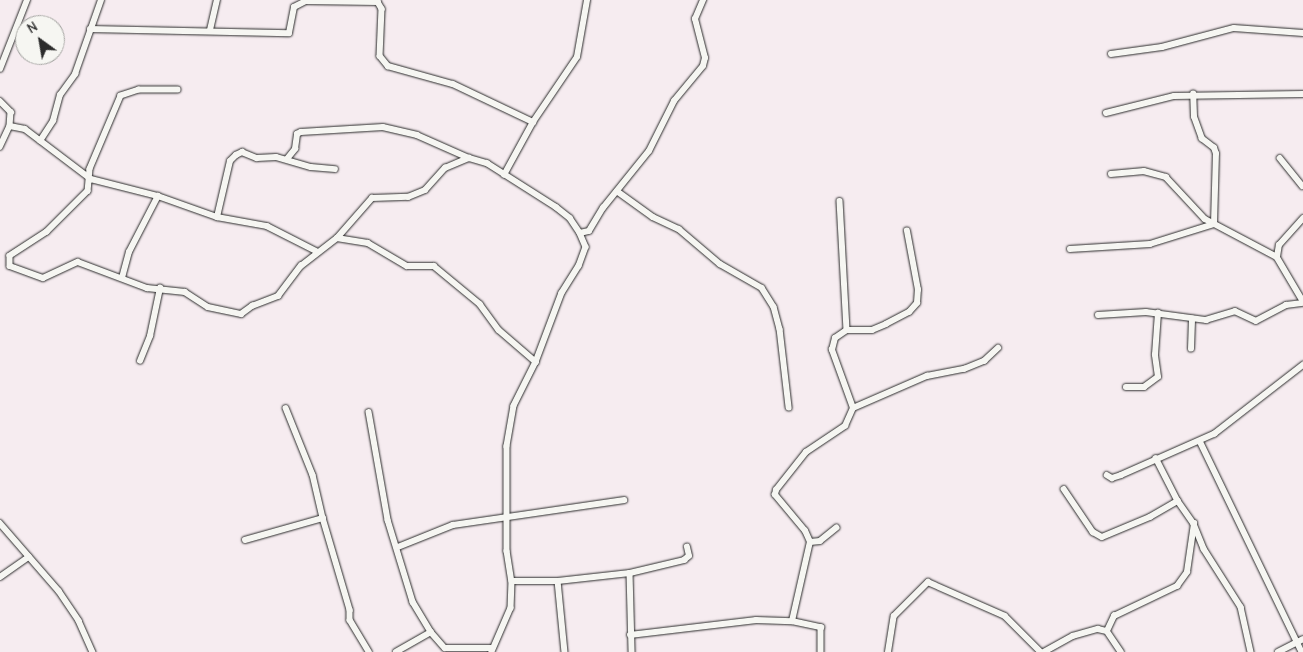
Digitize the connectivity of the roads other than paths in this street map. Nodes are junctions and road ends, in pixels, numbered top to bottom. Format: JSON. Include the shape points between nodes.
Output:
{"nodes":[{"id":1,"x":26,"y":0,"type":"edge"},
{"id":2,"x":101,"y":0,"type":"edge"},
{"id":3,"x":217,"y":0,"type":"edge"},
{"id":4,"x":587,"y":0,"type":"edge"},
{"id":5,"x":702,"y":0,"type":"edge"},
{"id":6,"x":90,"y":29,"type":"junction"},
{"id":7,"x":210,"y":30,"type":"junction"},
{"id":8,"x":1303,"y":33,"type":"edge"},
{"id":9,"x":1111,"y":54,"type":"dead end"},
{"id":10,"x":0,"y":69,"type":"edge"},
{"id":11,"x":178,"y":90,"type":"dead end"},
{"id":12,"x":1193,"y":94,"type":"junction"},
{"id":13,"x":1303,"y":94,"type":"edge"},
{"id":14,"x":0,"y":101,"type":"edge"},
{"id":15,"x":1106,"y":113,"type":"dead end"},
{"id":16,"x":533,"y":122,"type":"junction"},
{"id":17,"x":10,"y":126,"type":"junction"},
{"id":18,"x":40,"y":141,"type":"junction"},
{"id":19,"x":0,"y":146,"type":"edge"},
{"id":20,"x":469,"y":158,"type":"junction"},
{"id":21,"x":1280,"y":158,"type":"dead end"},
{"id":22,"x":287,"y":159,"type":"junction"},
{"id":23,"x":335,"y":169,"type":"dead end"},
{"id":24,"x":1111,"y":174,"type":"dead end"},
{"id":25,"x":504,"y":175,"type":"junction"},
{"id":26,"x":91,"y":179,"type":"junction"},
{"id":27,"x":1303,"y":186,"type":"edge"},
{"id":28,"x":617,"y":191,"type":"junction"},
{"id":29,"x":158,"y":196,"type":"junction"},
{"id":30,"x":840,"y":201,"type":"dead end"},
{"id":31,"x":218,"y":217,"type":"junction"},
{"id":32,"x":1303,"y":218,"type":"edge"},
{"id":33,"x":1214,"y":224,"type":"junction"},
{"id":34,"x":907,"y":231,"type":"dead end"},
{"id":35,"x":580,"y":233,"type":"junction"},
{"id":36,"x":337,"y":238,"type":"junction"},
{"id":37,"x":1070,"y":249,"type":"dead end"},
{"id":38,"x":316,"y":252,"type":"junction"},
{"id":39,"x":1277,"y":257,"type":"junction"},
{"id":40,"x":122,"y":278,"type":"junction"},
{"id":41,"x":160,"y":288,"type":"junction"},
{"id":42,"x":1303,"y":302,"type":"edge"},
{"id":43,"x":1158,"y":313,"type":"junction"},
{"id":44,"x":1098,"y":316,"type":"dead end"},
{"id":45,"x":1192,"y":319,"type":"junction"},
{"id":46,"x":847,"y":330,"type":"junction"},
{"id":47,"x":998,"y":348,"type":"dead end"},
{"id":48,"x":1191,"y":349,"type":"dead end"},
{"id":49,"x":140,"y":361,"type":"dead end"},
{"id":50,"x":536,"y":362,"type":"junction"},
{"id":51,"x":1303,"y":365,"type":"edge"},
{"id":52,"x":1126,"y":387,"type":"dead end"},
{"id":53,"x":789,"y":407,"type":"dead end"},
{"id":54,"x":286,"y":408,"type":"dead end"},
{"id":55,"x":853,"y":408,"type":"junction"},
{"id":56,"x":369,"y":412,"type":"dead end"},
{"id":57,"x":1200,"y":441,"type":"junction"},
{"id":58,"x":1156,"y":458,"type":"junction"},
{"id":59,"x":1107,"y":476,"type":"dead end"},
{"id":60,"x":1064,"y":490,"type":"dead end"},
{"id":61,"x":624,"y":500,"type":"dead end"},
{"id":62,"x":1178,"y":501,"type":"junction"},
{"id":63,"x":507,"y":514,"type":"junction"},
{"id":64,"x":323,"y":518,"type":"junction"},
{"id":65,"x":0,"y":523,"type":"edge"},
{"id":66,"x":1194,"y":524,"type":"junction"},
{"id":67,"x":836,"y":528,"type":"dead end"},
{"id":68,"x":245,"y":540,"type":"dead end"},
{"id":69,"x":810,"y":542,"type":"junction"},
{"id":70,"x":398,"y":547,"type":"junction"},
{"id":71,"x":687,"y":547,"type":"dead end"},
{"id":72,"x":29,"y":557,"type":"junction"},
{"id":73,"x":630,"y":573,"type":"junction"},
{"id":74,"x":0,"y":577,"type":"edge"},
{"id":75,"x":512,"y":581,"type":"junction"},
{"id":76,"x":558,"y":581,"type":"junction"},
{"id":77,"x":792,"y":621,"type":"junction"},
{"id":78,"x":1107,"y":631,"type":"junction"},
{"id":79,"x":431,"y":632,"type":"junction"},
{"id":80,"x":630,"y":636,"type":"junction"},
{"id":81,"x":1301,"y":640,"type":"edge"},
{"id":82,"x":492,"y":650,"type":"edge"},
{"id":83,"x":93,"y":652,"type":"edge"},
{"id":84,"x":369,"y":652,"type":"edge"},
{"id":85,"x":396,"y":652,"type":"edge"},
{"id":86,"x":565,"y":652,"type":"edge"},
{"id":87,"x":632,"y":652,"type":"edge"},
{"id":88,"x":821,"y":652,"type":"edge"},
{"id":89,"x":888,"y":652,"type":"edge"},
{"id":90,"x":1042,"y":652,"type":"edge"},
{"id":91,"x":1121,"y":652,"type":"edge"},
{"id":92,"x":1251,"y":652,"type":"edge"},
{"id":93,"x":1278,"y":652,"type":"edge"},
{"id":94,"x":1302,"y":652,"type":"edge"}],
"edges":[{"from":1,"to":10,"type":"street"},
{"from":2,"to":6,"type":"street"},
{"from":3,"to":7,"type":"street"},
{"from":4,"to":16,"type":"street","via":[[577,57]]},
{"from":5,"to":28,"type":"street","via":[[695,19],[705,58],[703,66],[674,101],[649,151]]},
{"from":6,"to":7,"type":"street"},
{"from":6,"to":18,"type":"street","via":[[75,74],[60,95],[53,121]]},
{"from":7,"to":16,"type":"street","via":[[289,33],[294,7],[306,1],[378,2],[382,9],[380,56],[388,66],[453,84]]},
{"from":8,"to":9,"type":"street","via":[[1234,28],[1162,47]]},
{"from":11,"to":26,"type":"street","via":[[139,90],[121,96],[90,168]]},
{"from":12,"to":13,"type":"street"},
{"from":12,"to":15,"type":"street","via":[[1139,103]]},
{"from":12,"to":33,"type":"street","via":[[1194,117],[1202,139],[1214,148],[1216,154]]},
{"from":14,"to":17,"type":"street","via":[[11,112]]},
{"from":16,"to":25,"type":"street"},
{"from":17,"to":18,"type":"street","via":[[25,129]]},
{"from":17,"to":19,"type":"street"},
{"from":18,"to":26,"type":"street"},
{"from":20,"to":22,"type":"street","via":[[408,132],[383,127],[301,132],[297,134],[295,150]]},
{"from":20,"to":25,"type":"street","via":[[487,163]]},
{"from":20,"to":36,"type":"street","via":[[445,168],[425,190],[408,197],[372,198]]},
{"from":21,"to":27,"type":"street"},
{"from":22,"to":23,"type":"street"},
{"from":22,"to":31,"type":"street","via":[[257,158],[242,152],[236,154],[230,161]]},
{"from":24,"to":33,"type":"street","via":[[1137,171],[1166,176],[1205,220]]},
{"from":25,"to":35,"type":"street","via":[[556,207]]},
{"from":26,"to":29,"type":"street"},
{"from":26,"to":40,"type":"street","via":[[88,191],[78,204],[8,261],[14,270],[43,278],[78,262]]},
{"from":28,"to":35,"type":"street","via":[[590,231]]},
{"from":28,"to":53,"type":"street","via":[[653,217],[679,229],[720,264],[762,288],[774,307],[780,329]]},
{"from":29,"to":31,"type":"street"},
{"from":29,"to":40,"type":"street","via":[[129,252]]},
{"from":30,"to":46,"type":"street"},
{"from":31,"to":38,"type":"street","via":[[267,226]]},
{"from":32,"to":39,"type":"street","via":[[1279,245]]},
{"from":33,"to":37,"type":"street","via":[[1150,244]]},
{"from":33,"to":39,"type":"street"},
{"from":34,"to":46,"type":"street","via":[[918,290],[917,303],[909,312],[872,330]]},
{"from":35,"to":50,"type":"street","via":[[586,247],[583,257],[562,293]]},
{"from":36,"to":38,"type":"street"},
{"from":36,"to":50,"type":"street","via":[[368,243],[406,266],[434,266],[480,304],[499,330]]},
{"from":38,"to":41,"type":"street","via":[[278,296],[241,314],[208,307],[185,292]]},
{"from":39,"to":42,"type":"street"},
{"from":40,"to":41,"type":"street","via":[[147,288]]},
{"from":41,"to":49,"type":"street","via":[[150,336]]},
{"from":42,"to":45,"type":"street","via":[[1286,305],[1256,322],[1235,311],[1215,319]]},
{"from":43,"to":44,"type":"street"},
{"from":43,"to":45,"type":"street"},
{"from":43,"to":52,"type":"street","via":[[1155,355],[1158,377],[1144,387]]},
{"from":45,"to":48,"type":"street"},
{"from":46,"to":55,"type":"street","via":[[835,338],[832,350]]},
{"from":47,"to":55,"type":"street","via":[[971,366],[927,376]]},
{"from":50,"to":63,"type":"street","via":[[514,406],[507,446]]},
{"from":51,"to":57,"type":"street","via":[[1214,434]]},
{"from":54,"to":64,"type":"street","via":[[313,475]]},
{"from":55,"to":69,"type":"street","via":[[845,426],[806,452],[776,490],[775,495],[805,531]]},
{"from":56,"to":70,"type":"street","via":[[388,520]]},
{"from":57,"to":58,"type":"street"},
{"from":57,"to":81,"type":"street"},
{"from":58,"to":59,"type":"street","via":[[1112,478]]},
{"from":58,"to":62,"type":"street"},
{"from":60,"to":62,"type":"street","via":[[1093,532],[1102,537]]},
{"from":61,"to":63,"type":"street","via":[[546,512]]},
{"from":62,"to":66,"type":"street"},
{"from":63,"to":70,"type":"street","via":[[453,525]]},
{"from":63,"to":75,"type":"street","via":[[507,551]]},
{"from":64,"to":68,"type":"street"},
{"from":64,"to":84,"type":"street","via":[[350,610],[350,620]]},
{"from":65,"to":72,"type":"street"},
{"from":66,"to":78,"type":"street","via":[[1187,572],[1177,586],[1114,616]]},
{"from":66,"to":92,"type":"street","via":[[1204,549],[1241,607]]},
{"from":67,"to":69,"type":"street","via":[[820,541]]},
{"from":69,"to":77,"type":"street"},
{"from":70,"to":79,"type":"street","via":[[413,602]]},
{"from":71,"to":73,"type":"street","via":[[689,556],[684,560]]},
{"from":72,"to":74,"type":"street"},
{"from":72,"to":83,"type":"street","via":[[59,591]]},
{"from":73,"to":76,"type":"street"},
{"from":73,"to":80,"type":"street"},
{"from":75,"to":76,"type":"street"},
{"from":75,"to":82,"type":"street","via":[[511,608]]},
{"from":76,"to":86,"type":"street"},
{"from":77,"to":80,"type":"street","via":[[756,620]]},
{"from":77,"to":88,"type":"street","via":[[821,627]]},
{"from":78,"to":90,"type":"street","via":[[1098,629],[1072,636]]},
{"from":78,"to":91,"type":"street"},
{"from":79,"to":82,"type":"street","via":[[445,648]]},
{"from":79,"to":85,"type":"street"},
{"from":80,"to":87,"type":"street"},
{"from":81,"to":93,"type":"street"},
{"from":81,"to":94,"type":"street"},
{"from":89,"to":90,"type":"street","via":[[894,616],[928,582],[1005,616]]}]}
